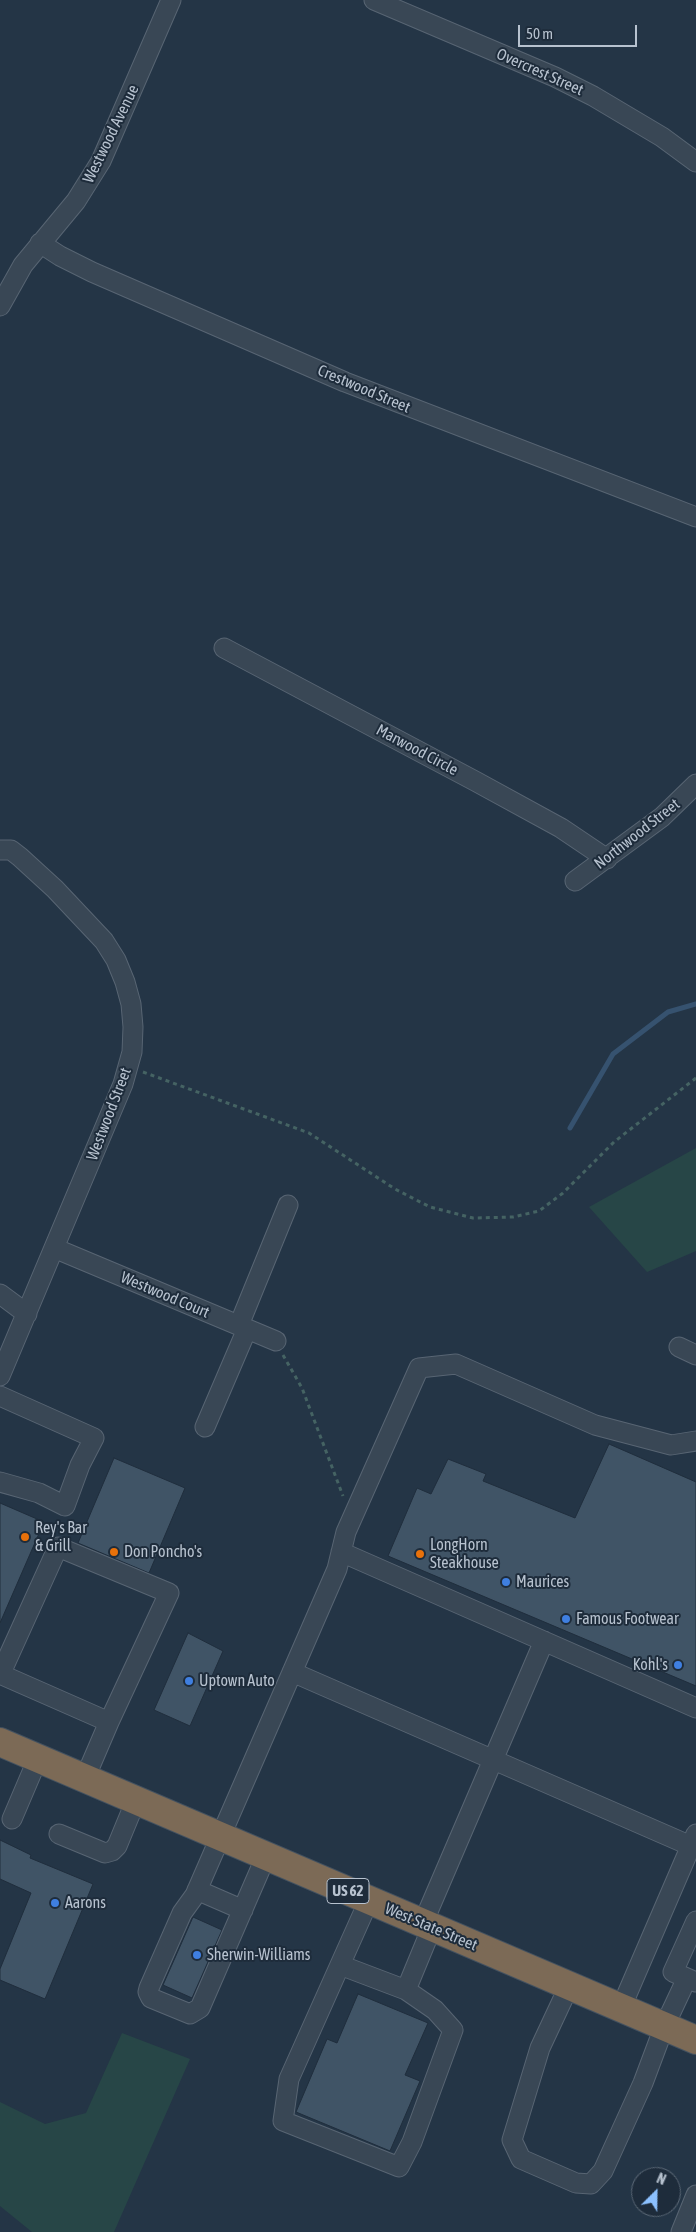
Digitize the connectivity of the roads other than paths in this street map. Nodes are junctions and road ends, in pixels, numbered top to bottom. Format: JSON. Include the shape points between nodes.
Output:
{"nodes":[{"id":1,"x":171,"y":0,"type":"edge"},
{"id":2,"x":374,"y":0,"type":"edge"},
{"id":3,"x":696,"y":162,"type":"edge"},
{"id":4,"x":40,"y":243,"type":"junction"},
{"id":5,"x":0,"y":306,"type":"edge"},
{"id":6,"x":696,"y":517,"type":"edge"},
{"id":7,"x":224,"y":648,"type":"dead end"},
{"id":8,"x":696,"y":784,"type":"edge"},
{"id":9,"x":5,"y":850,"type":"edge"},
{"id":10,"x":607,"y":859,"type":"junction"},
{"id":11,"x":576,"y":881,"type":"dead end"},
{"id":12,"x":288,"y":1205,"type":"dead end"},
{"id":13,"x":54,"y":1248,"type":"junction"},
{"id":14,"x":0,"y":1294,"type":"edge"},
{"id":15,"x":27,"y":1314,"type":"junction"},
{"id":16,"x":243,"y":1327,"type":"junction"},
{"id":17,"x":276,"y":1341,"type":"road end"},
{"id":18,"x":678,"y":1347,"type":"dead end"},
{"id":19,"x":696,"y":1355,"type":"edge"},
{"id":20,"x":0,"y":1376,"type":"edge"},
{"id":21,"x":0,"y":1396,"type":"edge"},
{"id":22,"x":205,"y":1427,"type":"dead end"},
{"id":23,"x":696,"y":1441,"type":"edge"},
{"id":24,"x":0,"y":1482,"type":"edge"},
{"id":25,"x":341,"y":1552,"type":"junction"},
{"id":26,"x":544,"y":1641,"type":"junction"},
{"id":27,"x":292,"y":1672,"type":"junction"},
{"id":28,"x":0,"y":1674,"type":"edge"},
{"id":29,"x":696,"y":1708,"type":"edge"},
{"id":30,"x":109,"y":1722,"type":"junction"},
{"id":31,"x":0,"y":1742,"type":"edge"},
{"id":32,"x":38,"y":1758,"type":"junction"},
{"id":33,"x":494,"y":1759,"type":"junction"},
{"id":34,"x":85,"y":1778,"type":"junction"},
{"id":35,"x":136,"y":1800,"type":"junction"},
{"id":36,"x":12,"y":1819,"type":"dead end"},
{"id":37,"x":59,"y":1834,"type":"dead end"},
{"id":38,"x":220,"y":1836,"type":"junction"},
{"id":39,"x":693,"y":1840,"type":"edge"},
{"id":40,"x":266,"y":1856,"type":"junction"},
{"id":41,"x":197,"y":1890,"type":"junction"},
{"id":42,"x":369,"y":1900,"type":"junction"},
{"id":43,"x":243,"y":1910,"type":"junction"},
{"id":44,"x":696,"y":1921,"type":"edge"},
{"id":45,"x":428,"y":1925,"type":"junction"},
{"id":46,"x":340,"y":1965,"type":"junction"},
{"id":47,"x":691,"y":1980,"type":"edge"},
{"id":48,"x":569,"y":1986,"type":"junction"},
{"id":49,"x":406,"y":1990,"type":"junction"},
{"id":50,"x":621,"y":2008,"type":"junction"},
{"id":51,"x":664,"y":2027,"type":"junction"},
{"id":52,"x":696,"y":2040,"type":"edge"},
{"id":53,"x":696,"y":2195,"type":"edge"},
{"id":54,"x":680,"y":2232,"type":"edge"}],
"edges":[{"from":1,"to":4,"type":"street","name":"Westwood Avenue","via":[[101,161],[76,201]]},
{"from":2,"to":3,"type":"street","name":"Overcrest Street","via":[[593,96],[662,137]]},
{"from":4,"to":5,"type":"street","name":"Westwood Avenue","via":[[23,265]]},
{"from":4,"to":6,"type":"street","name":"Crestwood Street","via":[[92,272],[345,382]]},
{"from":7,"to":10,"type":"street","name":"Marwood Circle","via":[[492,790]]},
{"from":8,"to":10,"type":"street","name":"Northwood Street","via":[[662,817]]},
{"from":9,"to":13,"type":"street","name":"Westwood Street","via":[[89,923],[104,941],[116,960],[131,1004],[132,1052],[123,1084]]},
{"from":10,"to":11,"type":"street","name":"Northwood Street"},
{"from":12,"to":16,"type":"street"},
{"from":13,"to":15,"type":"street","name":"Westwood Street"},
{"from":13,"to":16,"type":"street","name":"Westwood Court"},
{"from":14,"to":15,"type":"street"},
{"from":15,"to":20,"type":"street","name":"Westwood Street"},
{"from":16,"to":17,"type":"street","name":"Westwood Court"},
{"from":16,"to":22,"type":"street"},
{"from":18,"to":19,"type":"street"},
{"from":21,"to":24,"type":"street","via":[[94,1438],[65,1506],[40,1493]]},
{"from":23,"to":25,"type":"street","via":[[671,1445],[595,1425],[456,1364],[419,1368],[346,1532]]},
{"from":25,"to":26,"type":"street"},
{"from":25,"to":27,"type":"street","via":[[338,1569]]},
{"from":26,"to":29,"type":"street"},
{"from":26,"to":33,"type":"street"},
{"from":27,"to":33,"type":"street"},
{"from":27,"to":38,"type":"street"},
{"from":28,"to":30,"type":"street"},
{"from":28,"to":30,"type":"street","via":[[58,1547],[169,1593]]},
{"from":30,"to":34,"type":"street"},
{"from":31,"to":32,"type":"highway","name":"West State Street","number":"US 62"},
{"from":32,"to":34,"type":"highway","name":"West State Street","number":"US 62"},
{"from":32,"to":36,"type":"street"},
{"from":33,"to":39,"type":"street"},
{"from":33,"to":45,"type":"street"},
{"from":34,"to":35,"type":"highway","name":"West State Street","number":"US 62"},
{"from":35,"to":37,"type":"street","via":[[112,1851],[105,1853]]},
{"from":35,"to":38,"type":"highway","name":"West State Street","number":"US 62"},
{"from":38,"to":40,"type":"highway","name":"West State Street","number":"US 62"},
{"from":38,"to":41,"type":"street"},
{"from":39,"to":50,"type":"street"},
{"from":40,"to":42,"type":"highway","name":"West State Street","number":"US 62"},
{"from":40,"to":43,"type":"street"},
{"from":41,"to":43,"type":"street"},
{"from":41,"to":43,"type":"street","via":[[182,1913],[149,1988],[151,1998],[190,2014],[200,2008]]},
{"from":42,"to":45,"type":"highway","name":"West State Street","number":"US 62"},
{"from":42,"to":46,"type":"street"},
{"from":44,"to":47,"type":"street","via":[[673,1972]]},
{"from":45,"to":48,"type":"highway","name":"West State Street","number":"US 62"},
{"from":45,"to":49,"type":"street"},
{"from":46,"to":49,"type":"street"},
{"from":46,"to":49,"type":"street","via":[[290,2079],[284,2121],[399,2167],[412,2142],[453,2030],[435,2010]]},
{"from":47,"to":51,"type":"street"},
{"from":48,"to":50,"type":"highway","name":"West State Street","number":"US 62"},
{"from":48,"to":51,"type":"street","via":[[540,2048],[512,2140],[521,2159],[576,2183],[591,2184],[603,2171],[643,2083]]},
{"from":50,"to":51,"type":"highway","name":"West State Street","number":"US 62"},
{"from":51,"to":52,"type":"highway","name":"West State Street","number":"US 62"},
{"from":53,"to":54,"type":"street"}]}
